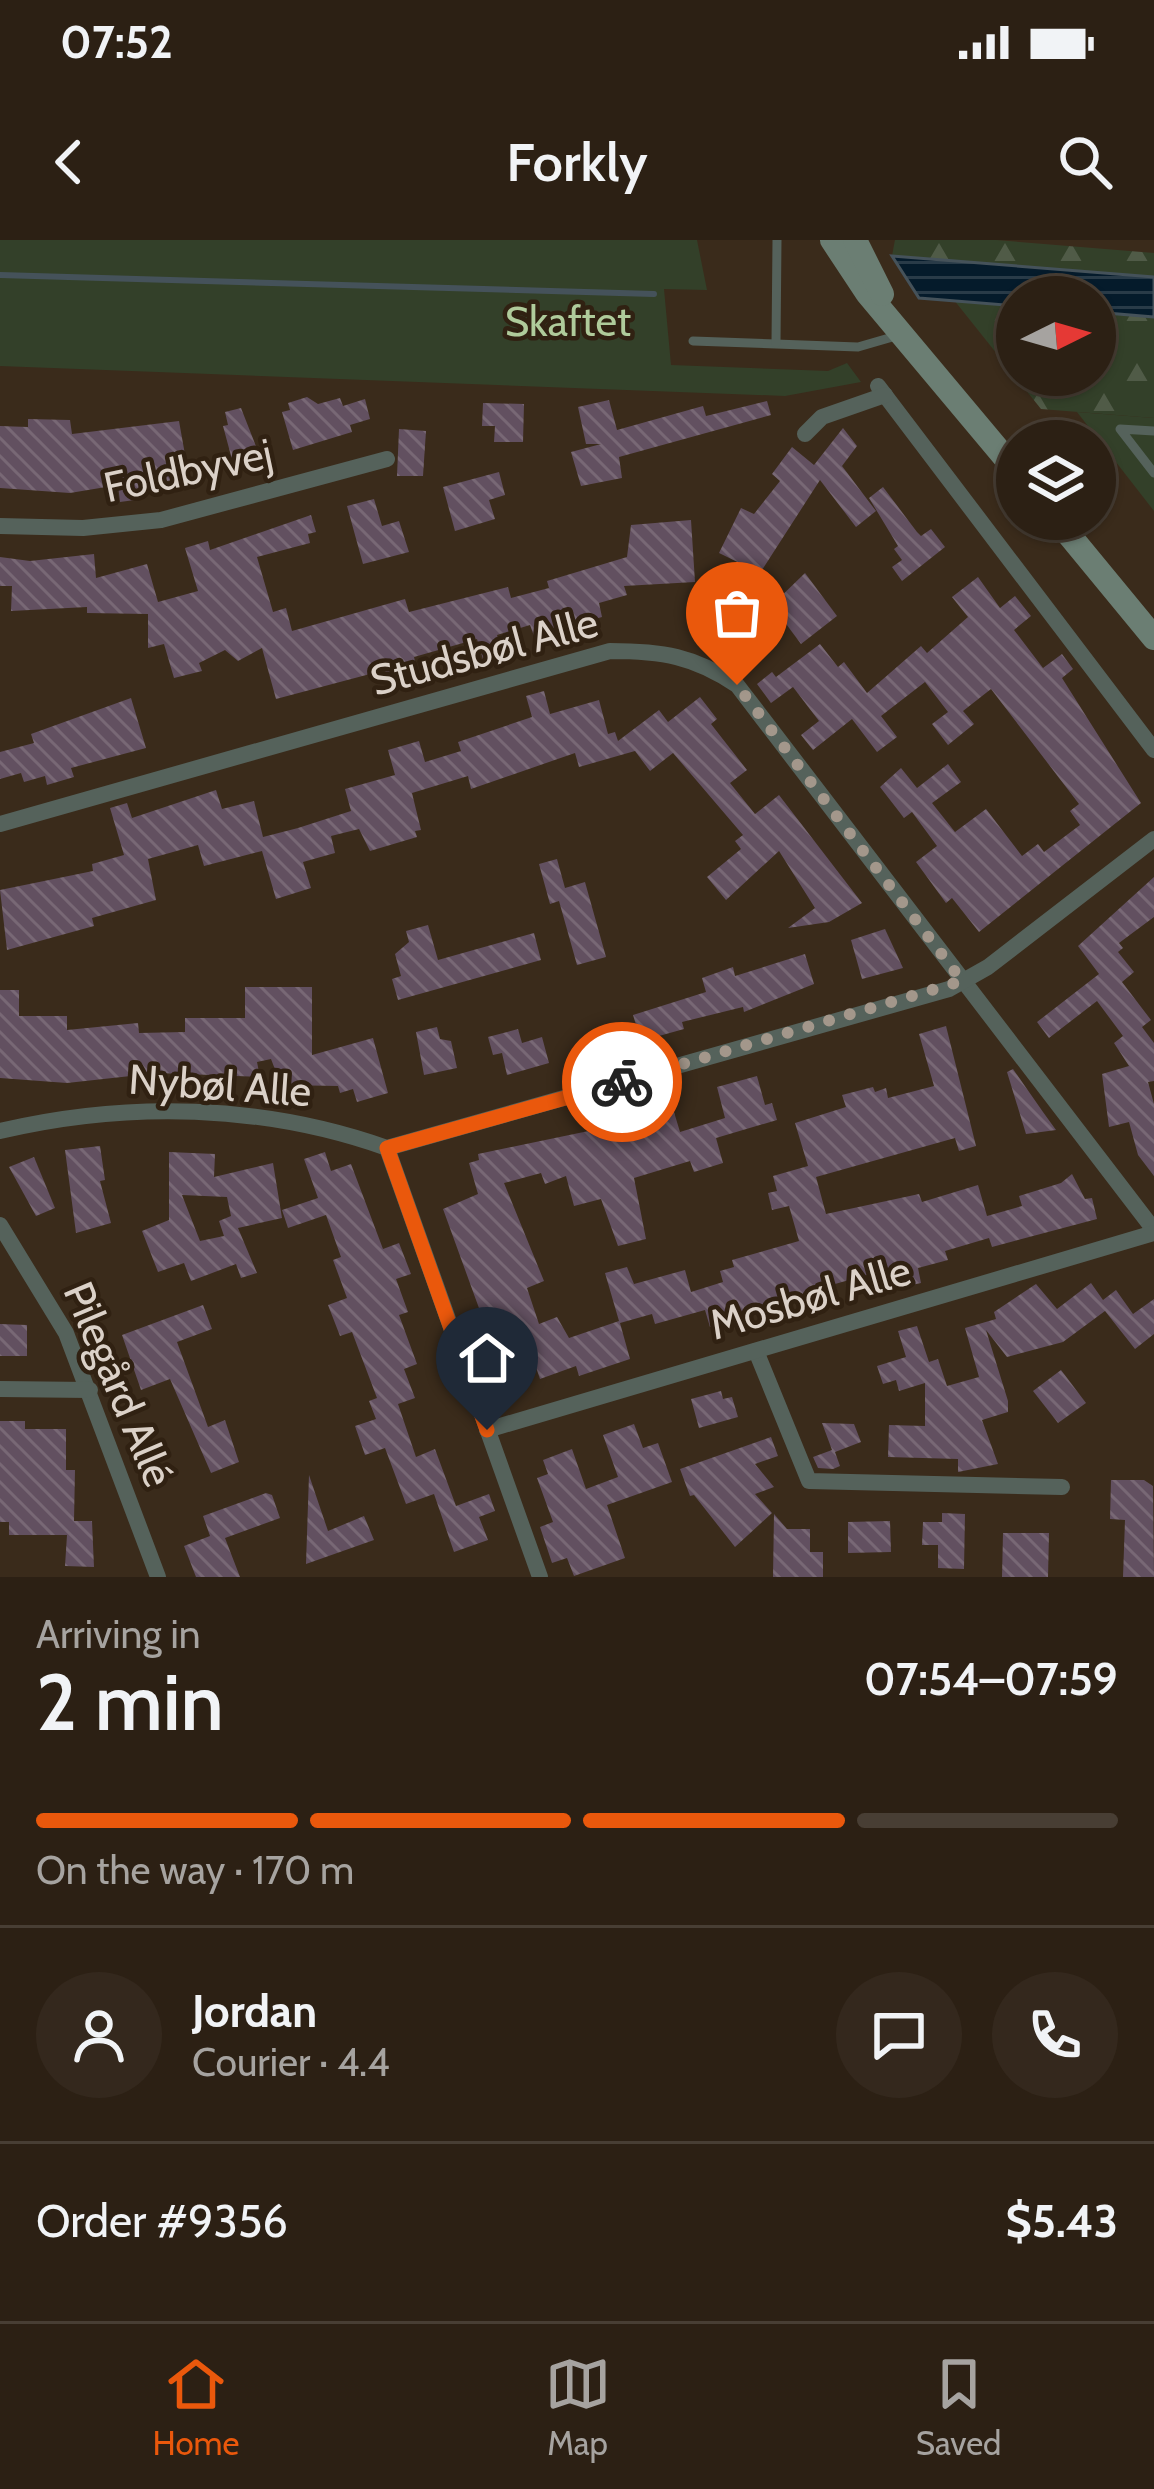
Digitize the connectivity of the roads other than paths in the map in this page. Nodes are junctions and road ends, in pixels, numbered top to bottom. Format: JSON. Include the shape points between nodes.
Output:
{"nodes":[{"id":1,"x":777,"y":240,"type":"edge"},
{"id":2,"x":832,"y":240,"type":"edge"},
{"id":3,"x":855,"y":240,"type":"edge"},
{"id":4,"x":903,"y":333,"type":"junction"},
{"id":5,"x":693,"y":340,"type":"dead end"},
{"id":6,"x":776,"y":343,"type":"junction"},
{"id":7,"x":1154,"y":431,"type":"edge"},
{"id":8,"x":805,"y":434,"type":"dead end"},
{"id":9,"x":996,"y":446,"type":"edge"},
{"id":10,"x":387,"y":459,"type":"dead end"},
{"id":11,"x":1154,"y":472,"type":"edge"},
{"id":12,"x":0,"y":526,"type":"edge"},
{"id":13,"x":1073,"y":540,"type":"edge"},
{"id":14,"x":1154,"y":638,"type":"edge"},
{"id":15,"x":1154,"y":750,"type":"edge"},
{"id":16,"x":0,"y":824,"type":"edge"},
{"id":17,"x":1154,"y":839,"type":"edge"},
{"id":18,"x":962,"y":981,"type":"junction"},
{"id":19,"x":0,"y":1131,"type":"edge"},
{"id":20,"x":387,"y":1148,"type":"junction"},
{"id":21,"x":0,"y":1226,"type":"edge"},
{"id":22,"x":1154,"y":1232,"type":"edge"},
{"id":23,"x":756,"y":1351,"type":"junction"},
{"id":24,"x":0,"y":1389,"type":"edge"},
{"id":25,"x":90,"y":1390,"type":"junction"},
{"id":26,"x":487,"y":1430,"type":"junction"},
{"id":27,"x":1062,"y":1487,"type":"dead end"},
{"id":28,"x":158,"y":1577,"type":"edge"},
{"id":29,"x":539,"y":1577,"type":"edge"}],
"edges":[{"from":1,"to":6,"type":"lane"},
{"from":2,"to":4,"type":"street"},
{"from":3,"to":4,"type":"street"},
{"from":4,"to":6,"type":"lane","via":[[858,347]]},
{"from":4,"to":9,"type":"street"},
{"from":5,"to":6,"type":"lane"},
{"from":7,"to":11,"type":"lane","via":[[1120,429]]},
{"from":8,"to":15,"type":"street","via":[[822,417],[881,391]]},
{"from":10,"to":12,"type":"street","name":"Foldbyvej","via":[[161,520]]},
{"from":13,"to":14,"type":"street"},
{"from":16,"to":18,"type":"street","name":"Studsbøl Alle","via":[[610,651],[663,651],[700,660],[737,685]]},
{"from":17,"to":18,"type":"street"},
{"from":18,"to":20,"type":"street"},
{"from":18,"to":22,"type":"street","name":"Studsbøl Alle"},
{"from":19,"to":20,"type":"street","name":"Nybøl Alle","via":[[179,1111],[327,1127]]},
{"from":20,"to":26,"type":"street"},
{"from":21,"to":25,"type":"street","name":"Pilegård Allé","via":[[37,1280]]},
{"from":22,"to":23,"type":"street","name":"Mosbøl Alle"},
{"from":23,"to":26,"type":"street","name":"Mosbøl Alle"},
{"from":23,"to":27,"type":"street","via":[[809,1480]]},
{"from":24,"to":25,"type":"street"},
{"from":25,"to":28,"type":"street","name":"Pilegård Allé"},
{"from":26,"to":29,"type":"street"}]}
